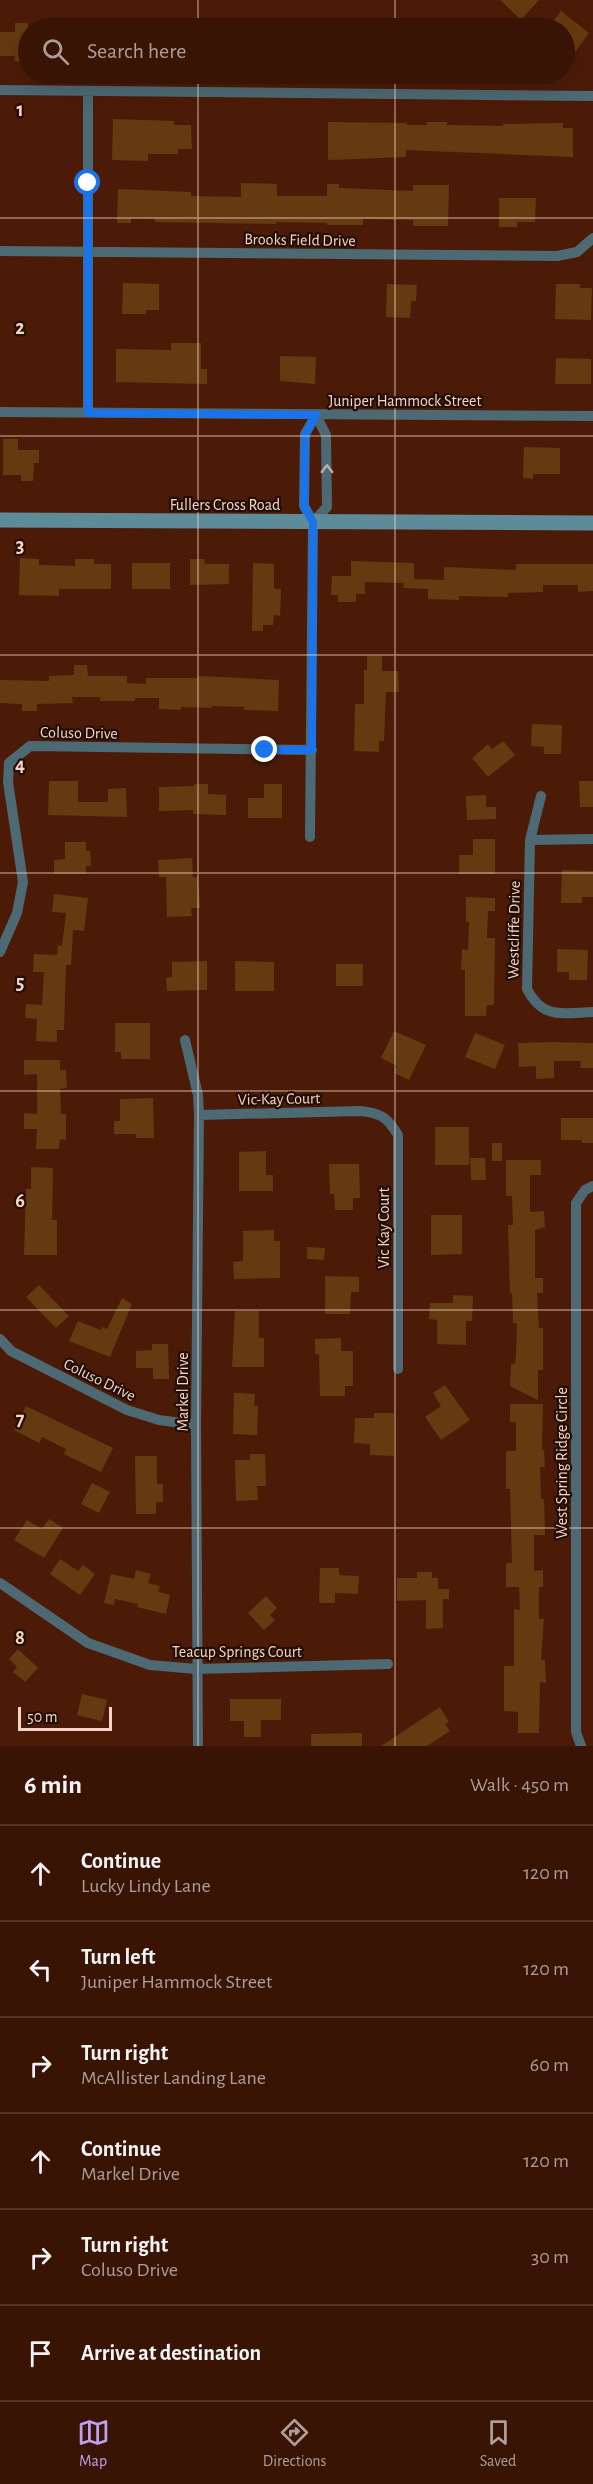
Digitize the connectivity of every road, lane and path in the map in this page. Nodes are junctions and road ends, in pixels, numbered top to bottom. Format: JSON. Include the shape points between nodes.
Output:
{"nodes":[{"id":1,"x":0,"y":90,"type":"edge"},
{"id":2,"x":88,"y":91,"type":"junction"},
{"id":3,"x":593,"y":96,"type":"edge"},
{"id":4,"x":593,"y":238,"type":"edge"},
{"id":5,"x":0,"y":251,"type":"edge"},
{"id":6,"x":89,"y":252,"type":"junction"},
{"id":7,"x":0,"y":412,"type":"edge"},
{"id":8,"x":88,"y":413,"type":"junction"},
{"id":9,"x":316,"y":415,"type":"junction"},
{"id":10,"x":593,"y":417,"type":"edge"},
{"id":11,"x":0,"y":520,"type":"edge"},
{"id":12,"x":313,"y":522,"type":"junction"},
{"id":13,"x":593,"y":523,"type":"edge"},
{"id":14,"x":312,"y":750,"type":"junction"},
{"id":15,"x":5,"y":760,"type":"edge"},
{"id":16,"x":541,"y":796,"type":"dead end"},
{"id":17,"x":310,"y":837,"type":"dead end"},
{"id":18,"x":593,"y":839,"type":"edge"},
{"id":19,"x":530,"y":840,"type":"junction"},
{"id":20,"x":0,"y":952,"type":"edge"},
{"id":21,"x":593,"y":1012,"type":"edge"},
{"id":22,"x":185,"y":1040,"type":"dead end"},
{"id":23,"x":360,"y":1111,"type":"joint"},
{"id":24,"x":199,"y":1115,"type":"junction"},
{"id":25,"x":593,"y":1186,"type":"edge"},
{"id":26,"x":0,"y":1339,"type":"edge"},
{"id":27,"x":398,"y":1369,"type":"dead end"},
{"id":28,"x":196,"y":1425,"type":"junction"},
{"id":29,"x":0,"y":1583,"type":"edge"},
{"id":30,"x":388,"y":1664,"type":"dead end"},
{"id":31,"x":196,"y":1669,"type":"junction"},
{"id":32,"x":198,"y":1746,"type":"edge"},
{"id":33,"x":581,"y":1746,"type":"edge"}],
"edges":[{"from":1,"to":2,"type":"street"},
{"from":2,"to":3,"type":"street"},
{"from":2,"to":6,"type":"street"},
{"from":4,"to":6,"type":"street","name":"Brooks Field Drive","via":[[577,252],[557,256]]},
{"from":5,"to":6,"type":"street","name":"Brooks Field Drive"},
{"from":6,"to":8,"type":"street"},
{"from":7,"to":8,"type":"street","name":"Juniper Hammock Street"},
{"from":8,"to":9,"type":"street","name":"Juniper Hammock Street"},
{"from":9,"to":10,"type":"street","name":"Juniper Hammock Street"},
{"from":9,"to":12,"type":"street","via":[[305,435],[304,506]]},
{"from":12,"to":9,"type":"street","one_way":true,"via":[[327,507],[326,435]]},
{"from":11,"to":12,"type":"street","name":"Fullers Cross Road"},
{"from":12,"to":13,"type":"street","name":"Fullers Cross Road"},
{"from":12,"to":14,"type":"street"},
{"from":14,"to":15,"type":"street","name":"Coluso Drive","via":[[30,746]]},
{"from":14,"to":17,"type":"street"},
{"from":15,"to":20,"type":"street","name":"Coluso Drive","via":[[22,882],[17,913]]},
{"from":16,"to":19,"type":"street","name":"Westcliffe Drive"},
{"from":18,"to":19,"type":"street"},
{"from":19,"to":21,"type":"street","name":"Westcliffe Drive","via":[[527,989],[540,1008],[553,1012]]},
{"from":22,"to":24,"type":"street","name":"Markel Drive"},
{"from":23,"to":24,"type":"street","name":"Vic-Kay Court"},
{"from":23,"to":27,"type":"street","name":"Vic Kay Court","via":[[374,1112],[389,1120],[398,1135]]},
{"from":24,"to":28,"type":"street","name":"Markel Drive"},
{"from":25,"to":33,"type":"street","name":"West Spring Ridge Circle","via":[[576,1203],[576,1732]]},
{"from":26,"to":28,"type":"street","name":"Coluso Drive","via":[[11,1351],[127,1410]]},
{"from":28,"to":31,"type":"street","name":"Markel Drive"},
{"from":29,"to":31,"type":"street","name":"Teacup Springs Court","via":[[88,1643],[150,1665]]},
{"from":30,"to":31,"type":"street","name":"Teacup Springs Court"},
{"from":31,"to":32,"type":"street","name":"Markel Drive"}]}
